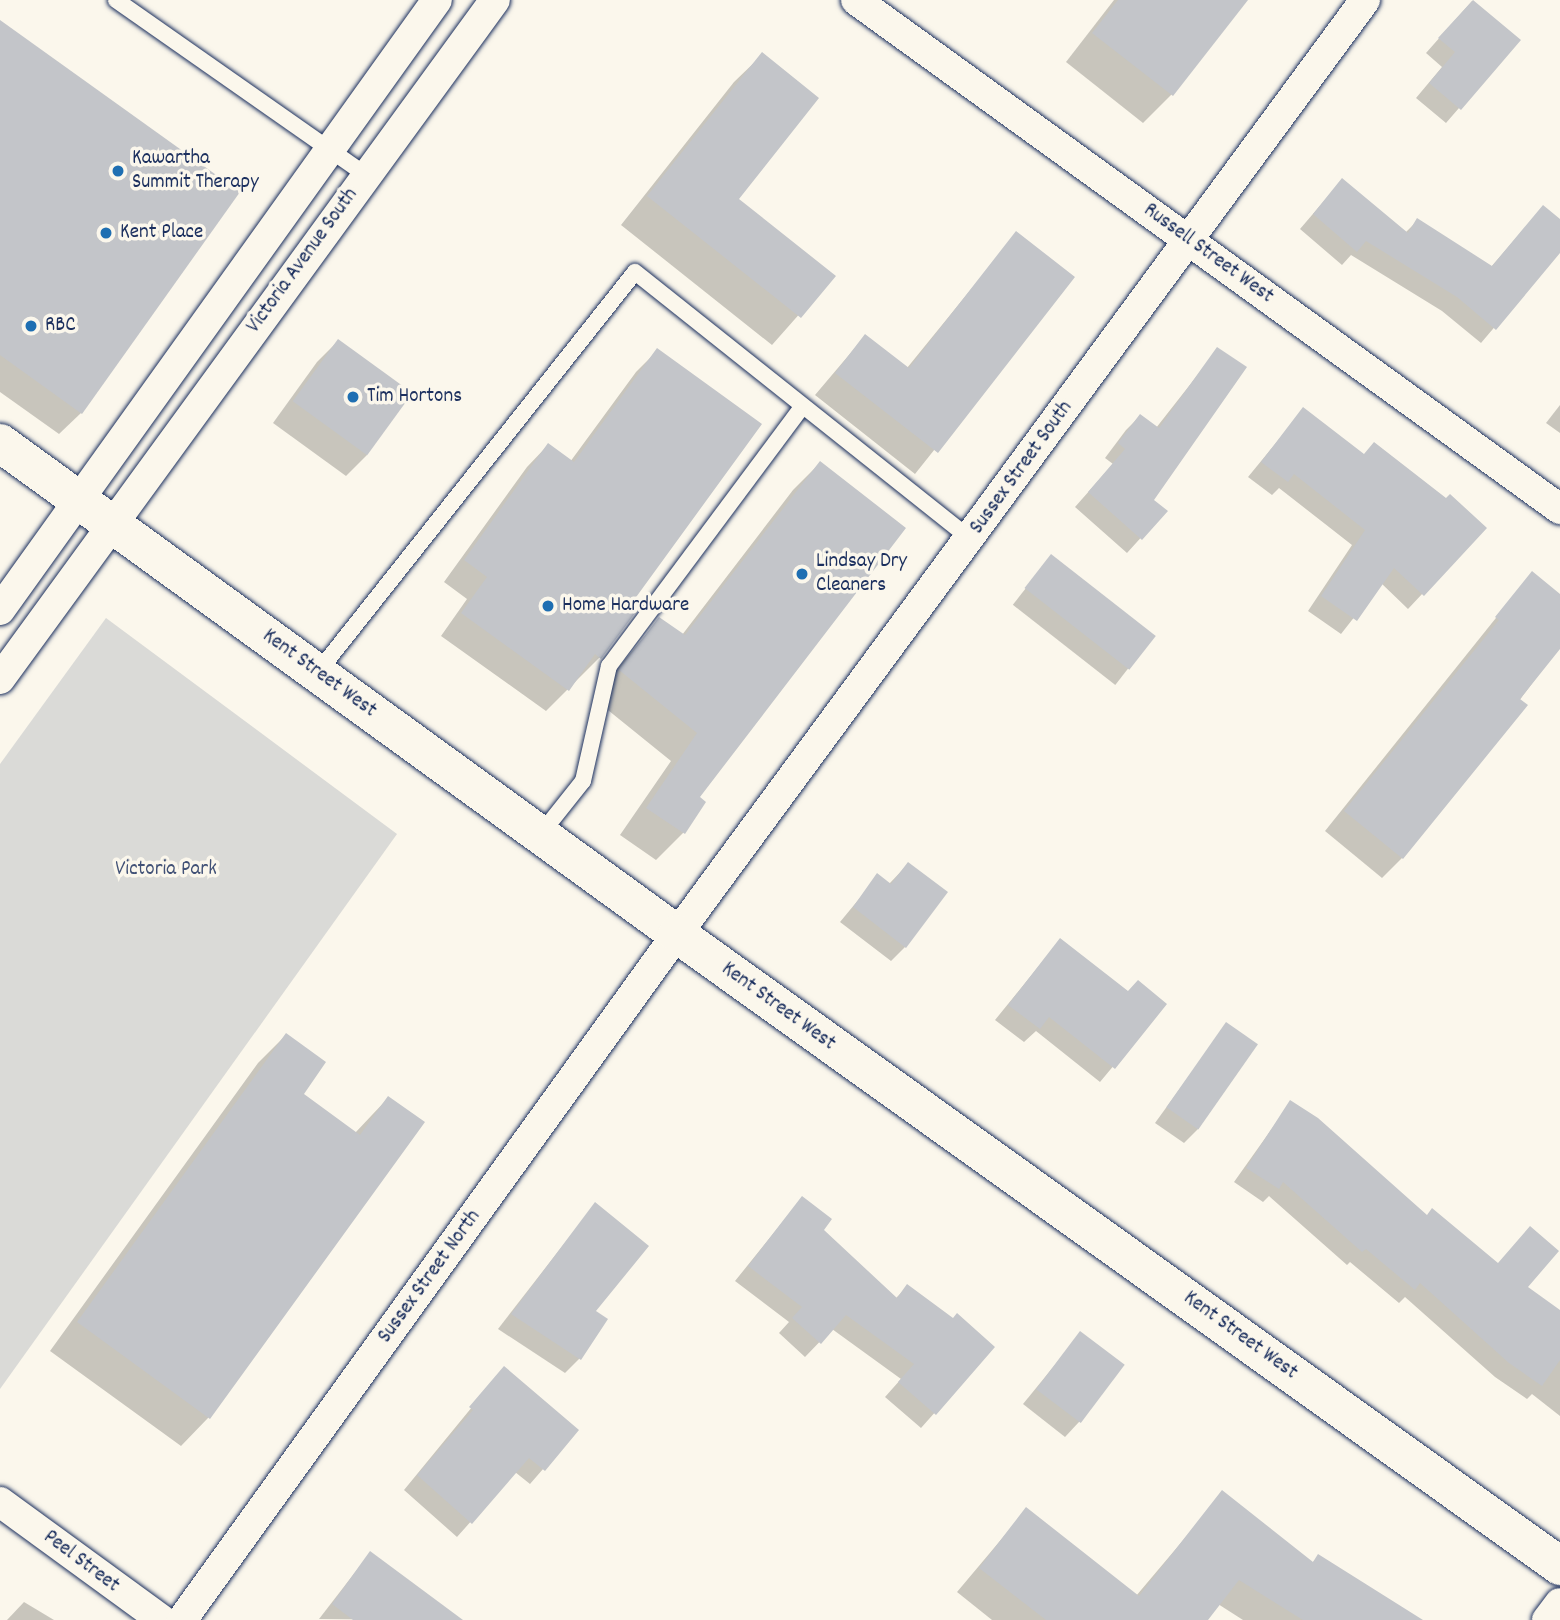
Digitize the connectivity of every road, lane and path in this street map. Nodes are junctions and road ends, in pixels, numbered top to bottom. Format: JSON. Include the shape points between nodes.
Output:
{"nodes":[{"id":1,"x":116,"y":0,"type":"edge"},
{"id":2,"x":437,"y":0,"type":"edge"},
{"id":3,"x":495,"y":0,"type":"edge"},
{"id":4,"x":856,"y":0,"type":"edge"},
{"id":5,"x":1365,"y":0,"type":"edge"},
{"id":6,"x":327,"y":150,"type":"junction"},
{"id":7,"x":366,"y":175,"type":"junction"},
{"id":8,"x":1189,"y":241,"type":"junction"},
{"id":9,"x":803,"y":406,"type":"junction"},
{"id":10,"x":0,"y":443,"type":"edge"},
{"id":11,"x":80,"y":499,"type":"junction"},
{"id":12,"x":1560,"y":509,"type":"edge"},
{"id":13,"x":113,"y":524,"type":"junction"},
{"id":14,"x":970,"y":538,"type":"junction"},
{"id":15,"x":0,"y":610,"type":"edge"},
{"id":16,"x":318,"y":672,"type":"junction"},
{"id":17,"x":0,"y":679,"type":"edge"},
{"id":18,"x":540,"y":835,"type":"junction"},
{"id":19,"x":677,"y":934,"type":"junction"},
{"id":20,"x":0,"y":1502,"type":"edge"},
{"id":21,"x":1560,"y":1566,"type":"edge"},
{"id":22,"x":1560,"y":1603,"type":"edge"},
{"id":23,"x":162,"y":1620,"type":"edge"},
{"id":24,"x":182,"y":1620,"type":"edge"},
{"id":25,"x":1547,"y":1620,"type":"edge"}],
"edges":[{"from":1,"to":6,"type":"lane"},
{"from":2,"to":6,"type":"street","name":"Victoria Avenue South"},
{"from":3,"to":7,"type":"street","name":"Victoria Avenue South"},
{"from":4,"to":8,"type":"street","name":"Russell Street West"},
{"from":5,"to":8,"type":"street","name":"Sussex Street South"},
{"from":6,"to":7,"type":"lane"},
{"from":6,"to":11,"type":"street","name":"Victoria Avenue South"},
{"from":7,"to":13,"type":"street","name":"Victoria Avenue South"},
{"from":8,"to":12,"type":"street","name":"Russell Street West"},
{"from":8,"to":14,"type":"street","name":"Sussex Street South"},
{"from":9,"to":14,"type":"lane"},
{"from":9,"to":16,"type":"lane","via":[[635,272]]},
{"from":9,"to":18,"type":"lane","via":[[609,666],[583,781]]},
{"from":10,"to":11,"type":"main road","name":"Kent Street West"},
{"from":11,"to":13,"type":"main road","name":"Kent Street West"},
{"from":11,"to":15,"type":"street","name":"Victoria Avenue South"},
{"from":13,"to":16,"type":"main road","name":"Kent Street West"},
{"from":13,"to":17,"type":"street","name":"Victoria Avenue South"},
{"from":14,"to":19,"type":"street","name":"Sussex Street South"},
{"from":16,"to":18,"type":"main road","name":"Kent Street West"},
{"from":18,"to":19,"type":"main road","name":"Kent Street West"},
{"from":19,"to":21,"type":"main road","name":"Kent Street West"},
{"from":19,"to":24,"type":"street","name":"Sussex Street North"},
{"from":20,"to":23,"type":"street","name":"Peel Street"},
{"from":22,"to":25,"type":"street"}]}
